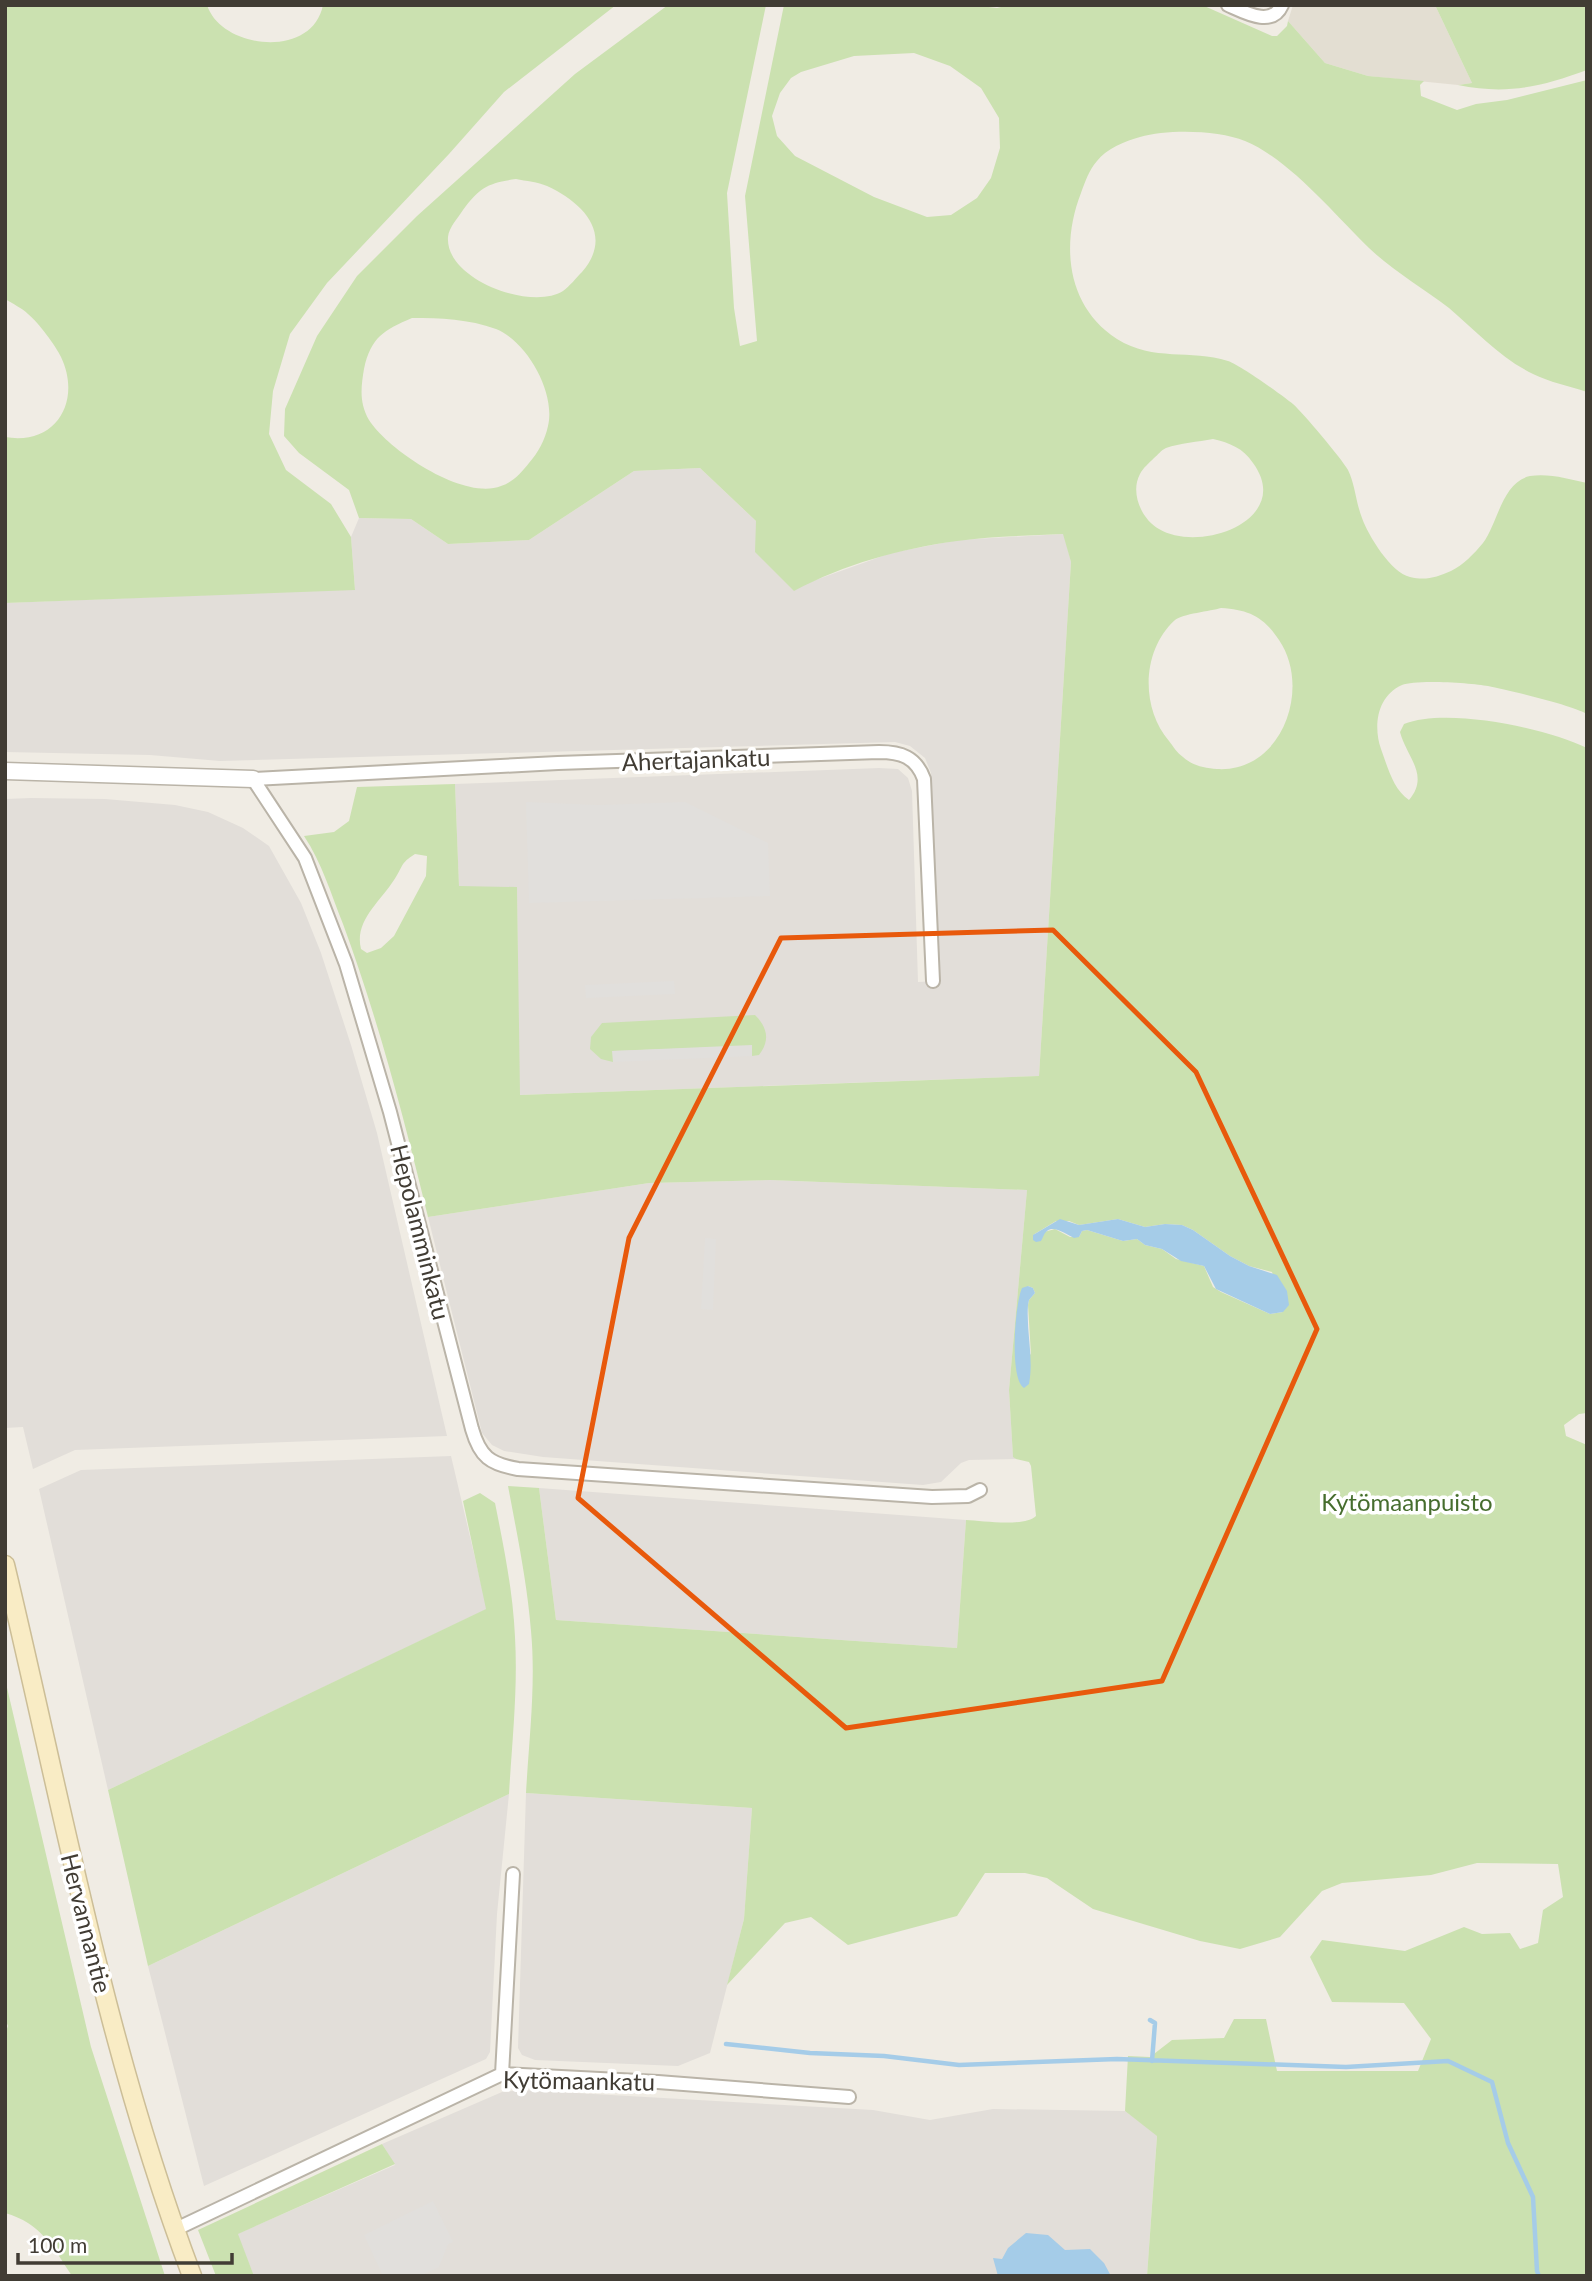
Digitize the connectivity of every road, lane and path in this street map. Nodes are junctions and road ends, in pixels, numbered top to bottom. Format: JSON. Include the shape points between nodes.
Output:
{"nodes":[{"id":1,"x":1228,"y":5,"type":"edge"},
{"id":2,"x":1282,"y":5,"type":"edge"},
{"id":3,"x":5,"y":771,"type":"edge"},
{"id":4,"x":253,"y":779,"type":"junction"},
{"id":5,"x":933,"y":981,"type":"dead end"},
{"id":6,"x":980,"y":1490,"type":"dead end"},
{"id":7,"x":5,"y":1565,"type":"edge"},
{"id":8,"x":513,"y":1874,"type":"dead end"},
{"id":9,"x":502,"y":2074,"type":"junction"},
{"id":10,"x":849,"y":2097,"type":"dead end"},
{"id":11,"x":174,"y":2230,"type":"junction"},
{"id":12,"x":192,"y":2276,"type":"edge"}],
"edges":[{"from":1,"to":2,"type":"street","via":[[1269,17]]},
{"from":3,"to":4,"type":"street"},
{"from":4,"to":5,"type":"street","name":"Ahertajankatu","via":[[558,763],[902,753],[916,763],[924,779]]},
{"from":4,"to":6,"type":"street","name":"Hepolamminkatu","via":[[305,858],[346,964],[390,1112],[471,1429],[483,1454],[492,1462],[517,1469],[932,1497],[968,1496]]},
{"from":7,"to":11,"type":"main road","name":"Hervannantie","via":[[117,2046]]},
{"from":8,"to":9,"type":"street"},
{"from":9,"to":10,"type":"street","name":"Kytömaankatu"},
{"from":9,"to":11,"type":"street","name":"Kytömaankatu"},
{"from":11,"to":12,"type":"main road","name":"Hervannantie"}]}
